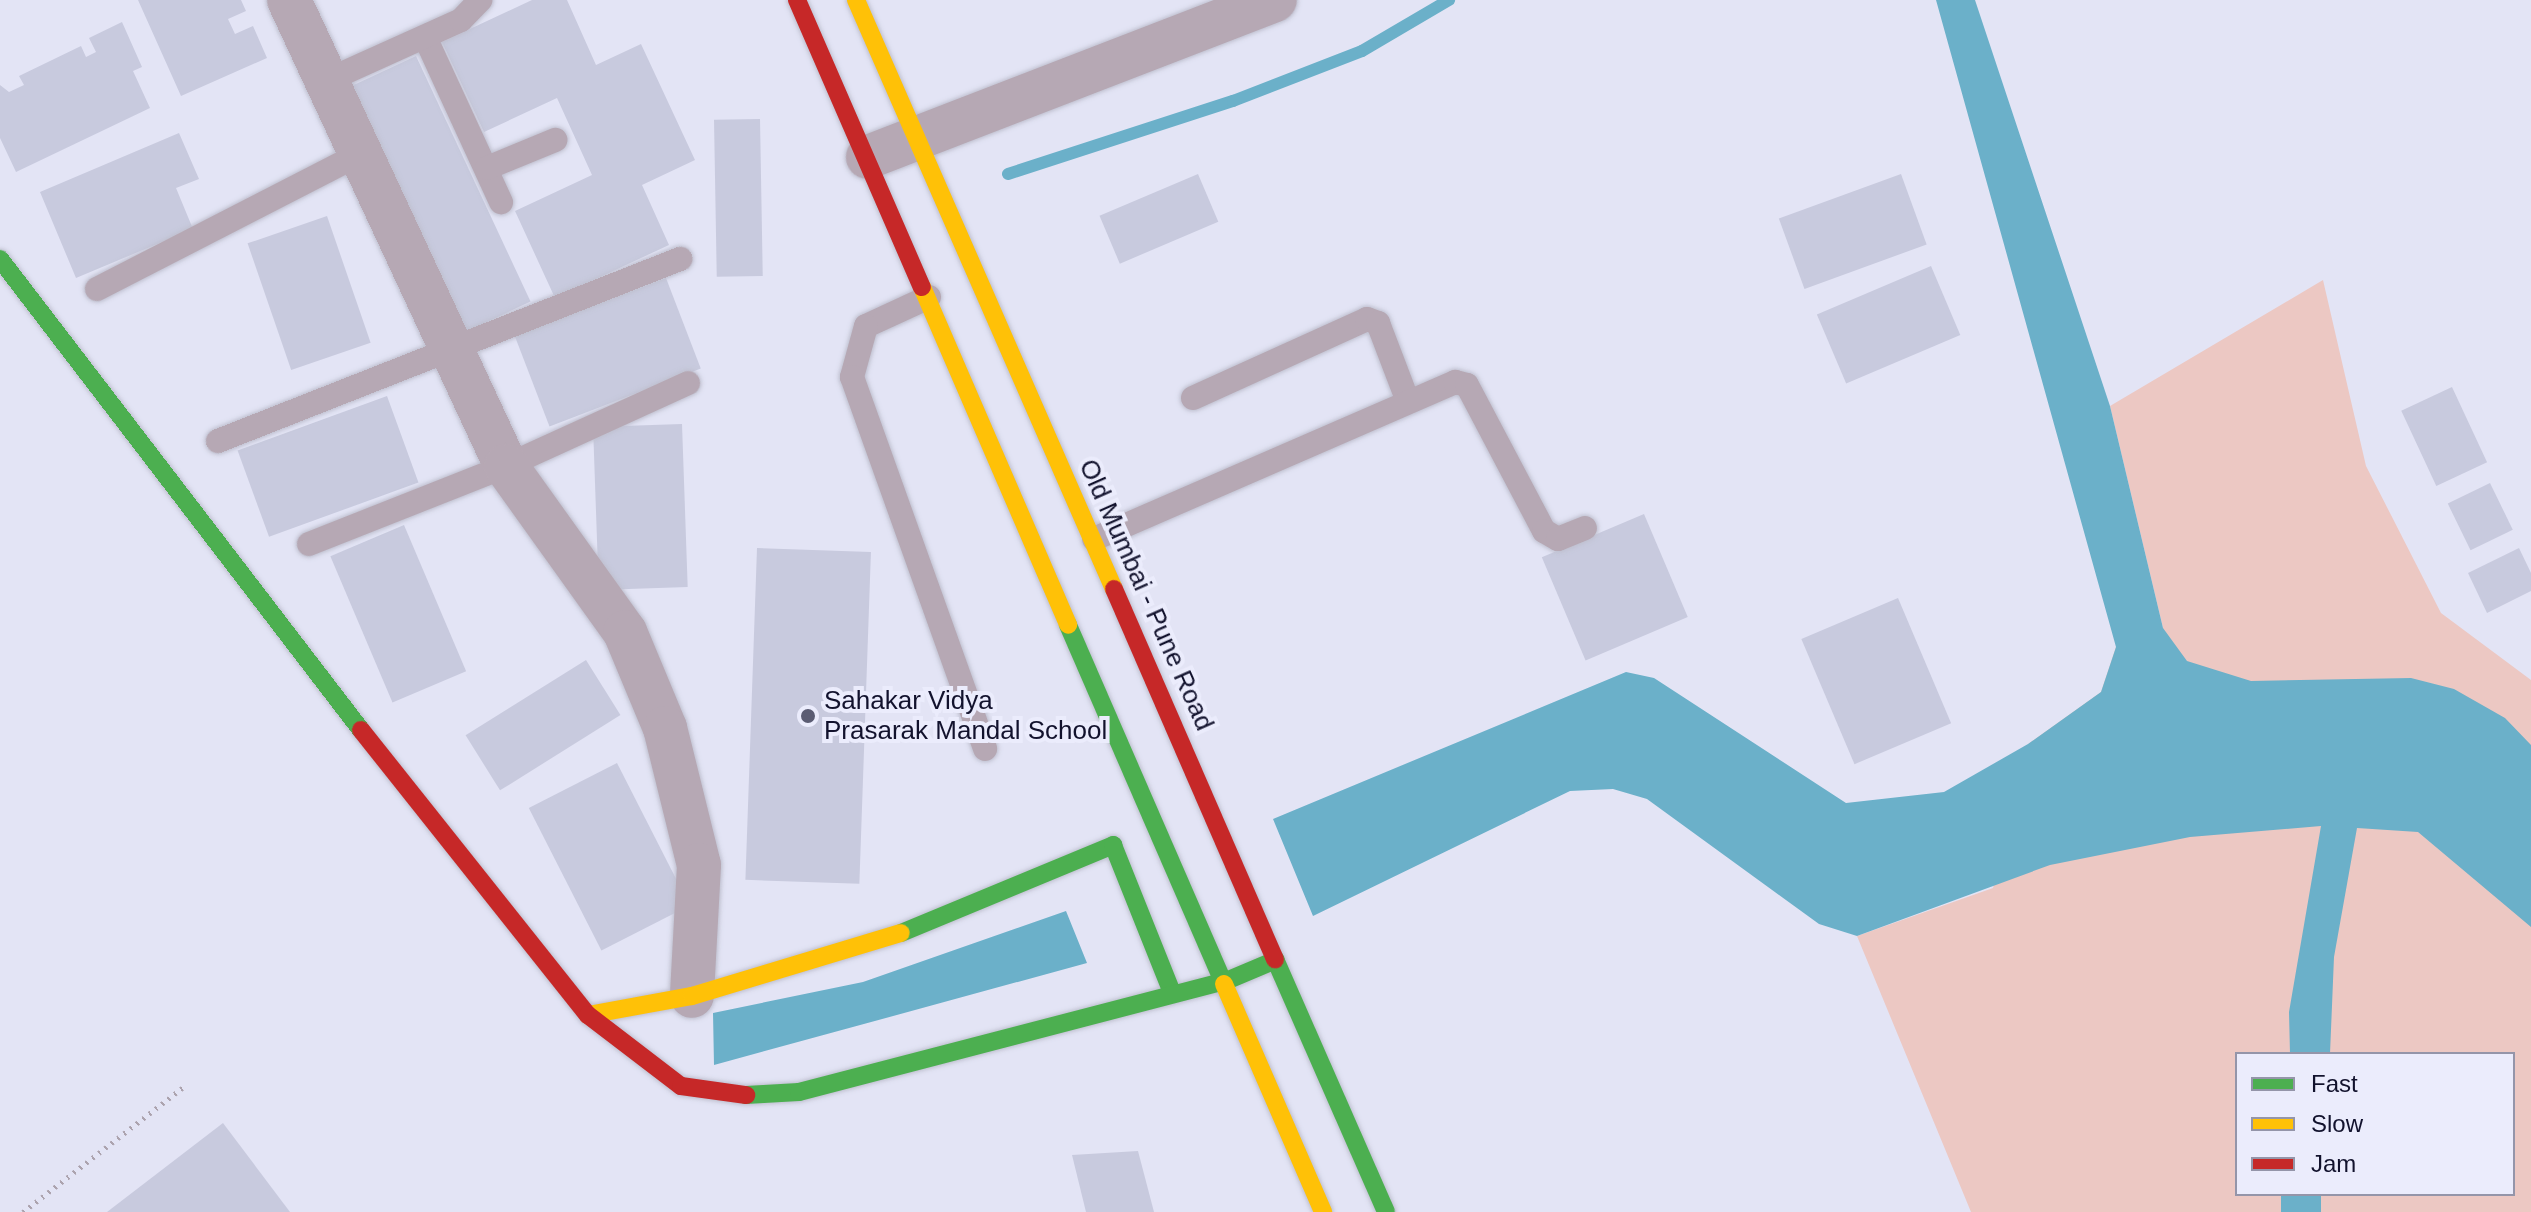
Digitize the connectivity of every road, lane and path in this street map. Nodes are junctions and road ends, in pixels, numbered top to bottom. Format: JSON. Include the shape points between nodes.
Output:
{"nodes":[{"id":1,"x":289,"y":0,"type":"edge"},
{"id":2,"x":797,"y":0,"type":"edge"},
{"id":3,"x":856,"y":0,"type":"edge"},
{"id":4,"x":1275,"y":0,"type":"edge"},
{"id":5,"x":482,"y":1,"type":"edge"},
{"id":6,"x":425,"y":37,"type":"junction"},
{"id":7,"x":326,"y":81,"type":"junction"},
{"id":8,"x":918,"y":136,"type":"junction"},
{"id":9,"x":555,"y":140,"type":"dead end"},
{"id":10,"x":360,"y":154,"type":"junction"},
{"id":11,"x":868,"y":157,"type":"junction"},
{"id":12,"x":487,"y":168,"type":"junction"},
{"id":13,"x":501,"y":202,"type":"dead end"},
{"id":14,"x":0,"y":259,"type":"edge"},
{"id":15,"x":681,"y":259,"type":"dead end"},
{"id":16,"x":97,"y":289,"type":"dead end"},
{"id":17,"x":929,"y":297,"type":"junction"},
{"id":18,"x":450,"y":347,"type":"junction"},
{"id":19,"x":688,"y":383,"type":"dead end"},
{"id":20,"x":1193,"y":398,"type":"dead end"},
{"id":21,"x":1407,"y":399,"type":"junction"},
{"id":22,"x":218,"y":441,"type":"dead end"},
{"id":23,"x":506,"y":466,"type":"junction"},
{"id":24,"x":1585,"y":528,"type":"dead end"},
{"id":25,"x":1094,"y":539,"type":"junction"},
{"id":26,"x":309,"y":544,"type":"dead end"},
{"id":27,"x":985,"y":749,"type":"dead end"},
{"id":28,"x":1134,"y":779,"type":"junction"},
{"id":29,"x":1113,"y":845,"type":"junction"},
{"id":30,"x":1276,"y":960,"type":"junction"},
{"id":31,"x":1226,"y":981,"type":"junction"},
{"id":32,"x":1171,"y":990,"type":"junction"},
{"id":33,"x":692,"y":996,"type":"junction"},
{"id":34,"x":588,"y":1015,"type":"junction"},
{"id":35,"x":185,"y":1086,"type":"dead end"},
{"id":36,"x":23,"y":1212,"type":"edge"},
{"id":37,"x":1323,"y":1212,"type":"edge"},
{"id":38,"x":1386,"y":1212,"type":"edge"}],
"edges":[{"from":1,"to":7,"type":"street"},
{"from":2,"to":11,"type":"main road"},
{"from":3,"to":8,"type":"main road","name":"Old Mumbai - Pune Road"},
{"from":4,"to":8,"type":"street"},
{"from":5,"to":6,"type":"lane","via":[[461,20]]},
{"from":6,"to":7,"type":"lane"},
{"from":6,"to":12,"type":"lane"},
{"from":7,"to":10,"type":"street"},
{"from":8,"to":11,"type":"street"},
{"from":8,"to":25,"type":"main road","name":"Old Mumbai - Pune Road"},
{"from":9,"to":12,"type":"lane"},
{"from":10,"to":16,"type":"lane"},
{"from":10,"to":18,"type":"street"},
{"from":11,"to":17,"type":"main road"},
{"from":12,"to":13,"type":"lane"},
{"from":14,"to":34,"type":"main road","via":[[500,912]]},
{"from":15,"to":18,"type":"lane"},
{"from":17,"to":27,"type":"lane","via":[[866,326],[852,377]]},
{"from":17,"to":28,"type":"main road"},
{"from":18,"to":22,"type":"lane"},
{"from":18,"to":23,"type":"street"},
{"from":19,"to":23,"type":"lane"},
{"from":20,"to":21,"type":"lane","via":[[1367,319],[1378,323]]},
{"from":21,"to":24,"type":"lane","via":[[1455,382],[1467,385],[1544,531],[1558,539]]},
{"from":21,"to":25,"type":"lane"},
{"from":23,"to":26,"type":"lane"},
{"from":23,"to":33,"type":"street","via":[[625,632],[665,728],[699,865]]},
{"from":25,"to":30,"type":"main road","name":"Old Mumbai - Pune Road"},
{"from":28,"to":29,"type":"main road","via":[[1128,821]]},
{"from":28,"to":31,"type":"main road"},
{"from":29,"to":32,"type":"main road"},
{"from":29,"to":33,"type":"main road","via":[[867,947]]},
{"from":30,"to":31,"type":"main road"},
{"from":30,"to":38,"type":"main road","name":"Old Mumbai - Pune Road"},
{"from":31,"to":32,"type":"main road"},
{"from":31,"to":37,"type":"main road"},
{"from":32,"to":34,"type":"main road","via":[[799,1092],[746,1095],[681,1086]]},
{"from":33,"to":34,"type":"main road"},
{"from":35,"to":36,"type":"path"}]}
